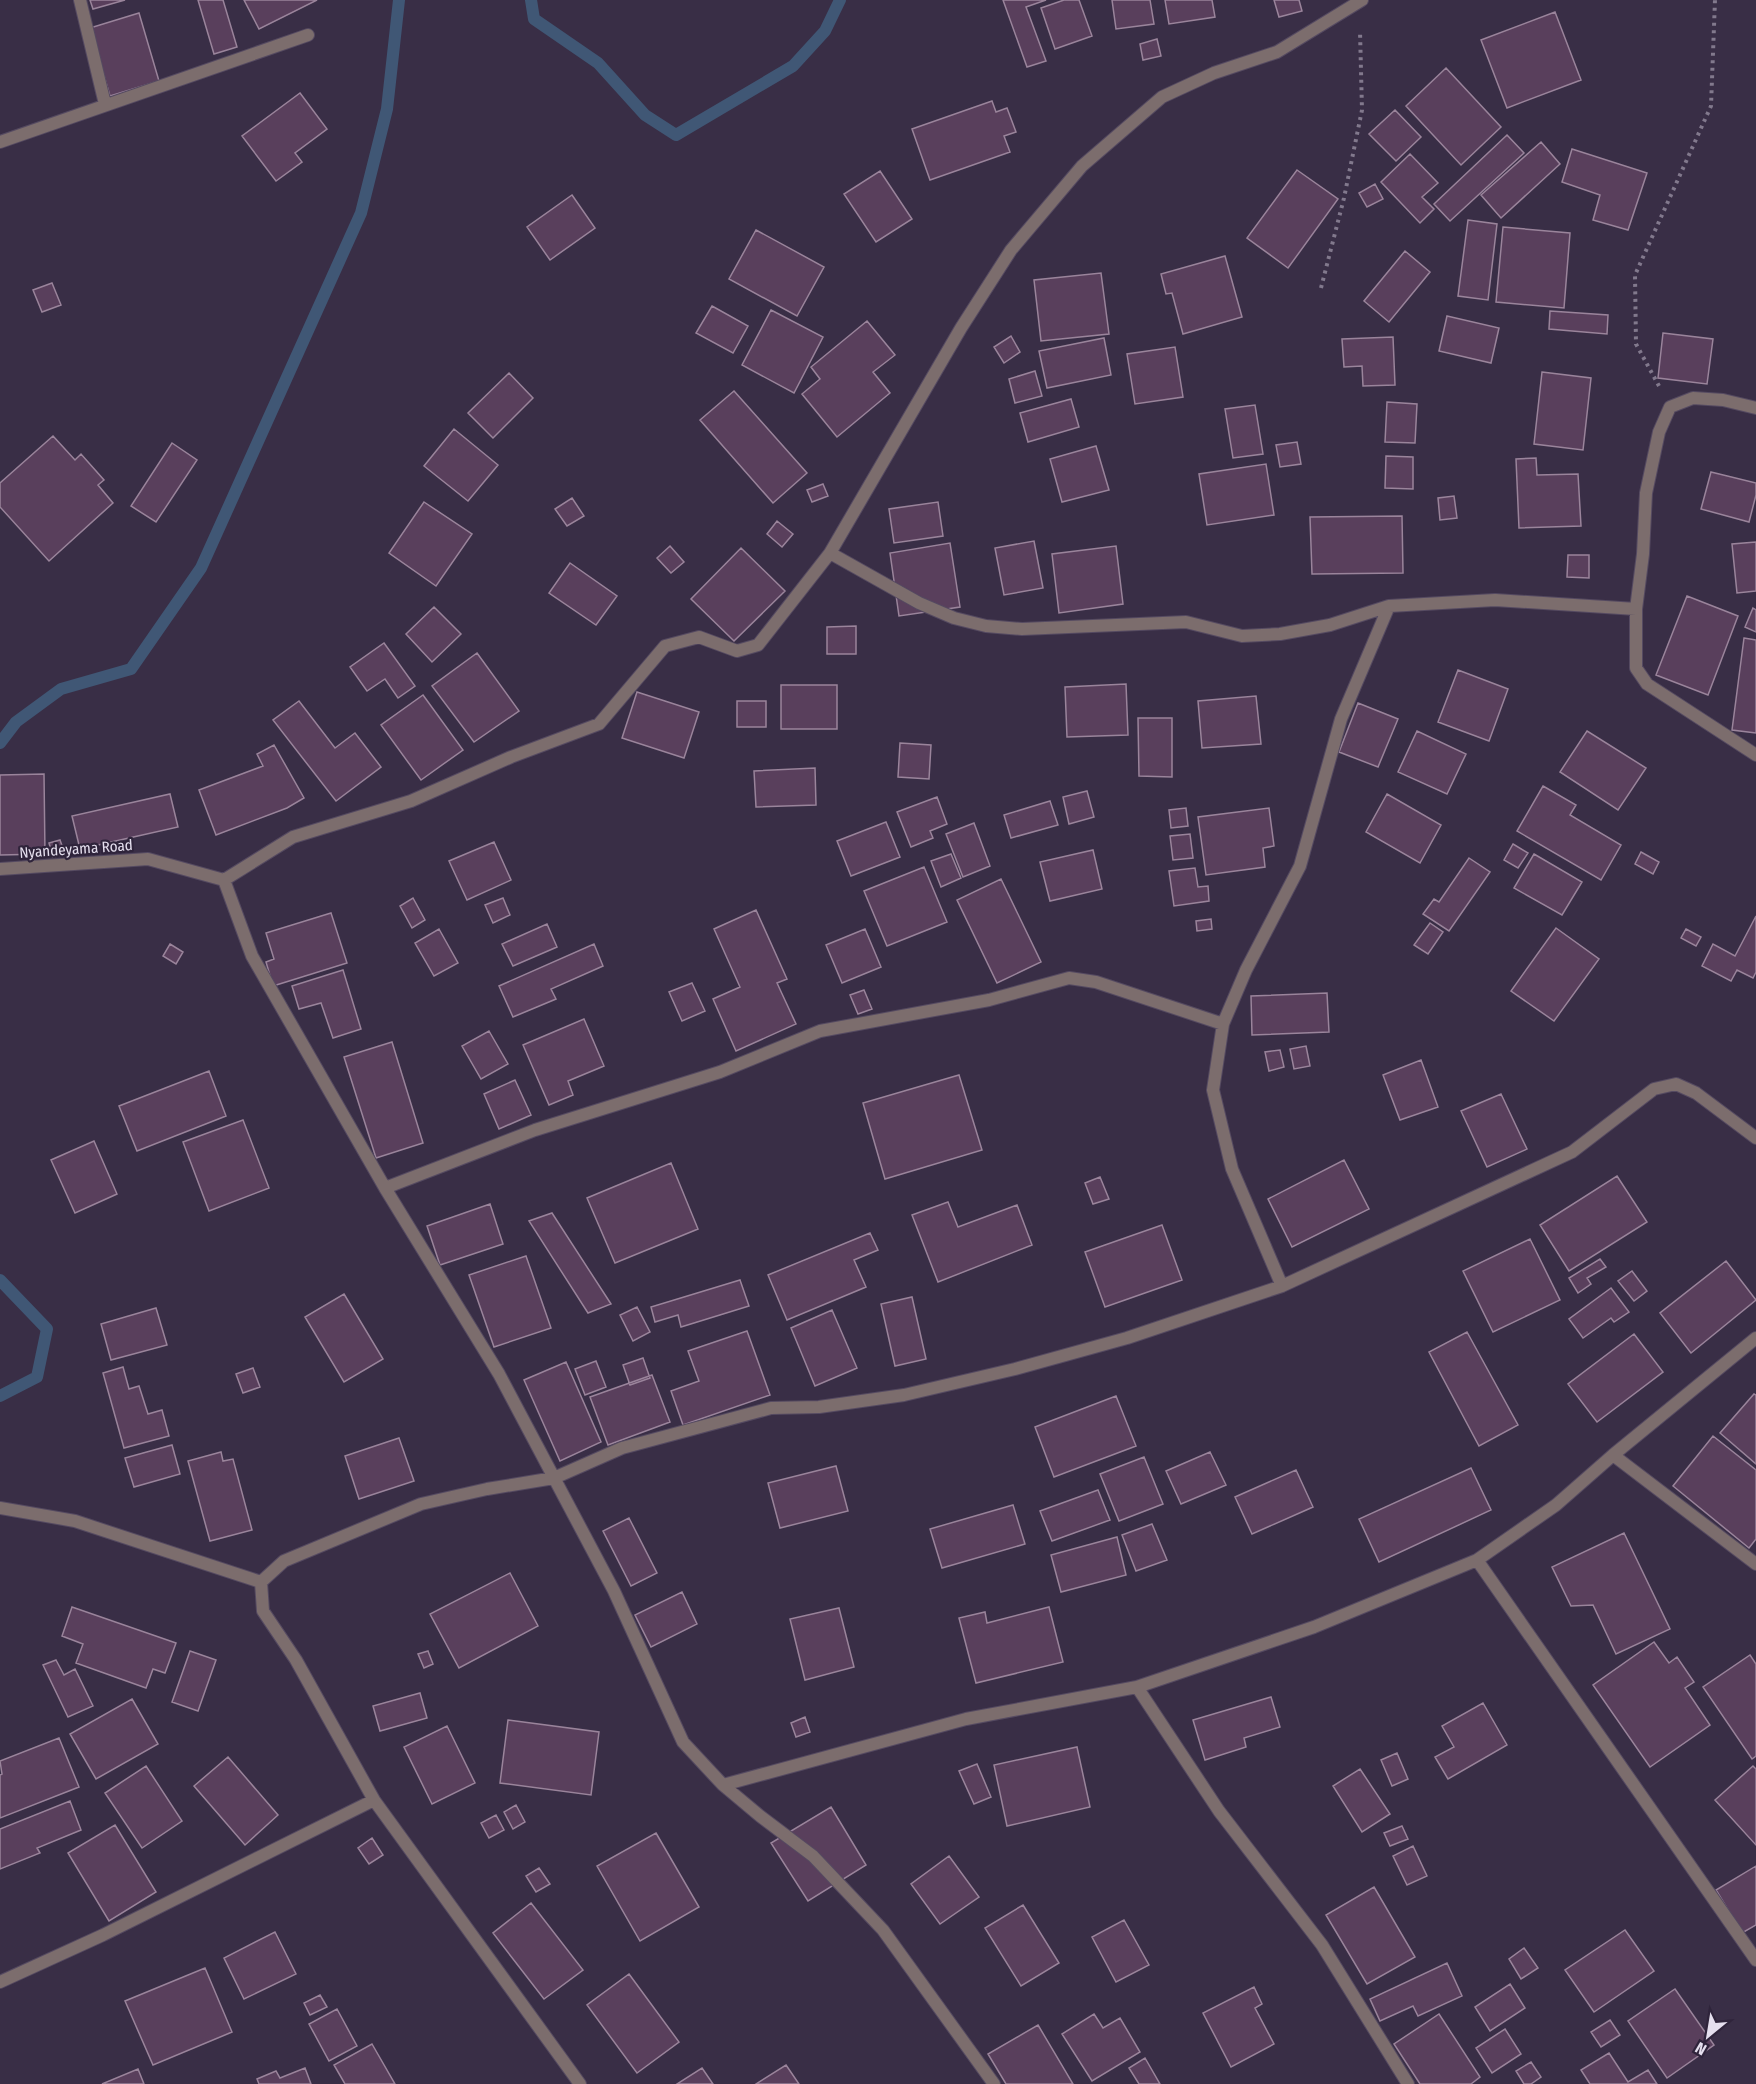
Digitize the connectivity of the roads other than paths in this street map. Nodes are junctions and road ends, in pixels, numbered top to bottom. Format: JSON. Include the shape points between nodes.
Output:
{"nodes":[{"id":1,"x":80,"y":0,"type":"edge"},
{"id":2,"x":1361,"y":1,"type":"edge"},
{"id":3,"x":308,"y":35,"type":"dead end"},
{"id":4,"x":105,"y":104,"type":"junction"},
{"id":5,"x":0,"y":142,"type":"edge"},
{"id":6,"x":1756,"y":408,"type":"edge"},
{"id":7,"x":830,"y":553,"type":"junction"},
{"id":8,"x":1389,"y":606,"type":"junction"},
{"id":9,"x":1636,"y":609,"type":"junction"},
{"id":10,"x":1756,"y":756,"type":"edge"},
{"id":11,"x":0,"y":869,"type":"edge"},
{"id":12,"x":224,"y":880,"type":"junction"},
{"id":13,"x":1223,"y":1024,"type":"junction"},
{"id":14,"x":1756,"y":1138,"type":"edge"},
{"id":15,"x":385,"y":1188,"type":"junction"},
{"id":16,"x":1282,"y":1286,"type":"junction"},
{"id":17,"x":1756,"y":1338,"type":"edge"},
{"id":18,"x":1612,"y":1455,"type":"junction"},
{"id":19,"x":554,"y":1478,"type":"junction"},
{"id":20,"x":0,"y":1508,"type":"edge"},
{"id":21,"x":1477,"y":1560,"type":"junction"},
{"id":22,"x":1756,"y":1564,"type":"edge"},
{"id":23,"x":261,"y":1582,"type":"junction"},
{"id":24,"x":1137,"y":1687,"type":"junction"},
{"id":25,"x":723,"y":1785,"type":"junction"},
{"id":26,"x":374,"y":1800,"type":"junction"},
{"id":27,"x":1756,"y":1960,"type":"edge"},
{"id":28,"x":0,"y":1982,"type":"edge"},
{"id":29,"x":580,"y":2084,"type":"edge"},
{"id":30,"x":994,"y":2084,"type":"edge"},
{"id":31,"x":1408,"y":2084,"type":"edge"}],
"edges":[{"from":1,"to":4,"type":"street"},
{"from":2,"to":7,"type":"street","via":[[1278,52],[1214,72],[1162,97],[1082,166],[1011,250]]},
{"from":3,"to":4,"type":"street"},
{"from":4,"to":5,"type":"street"},
{"from":6,"to":9,"type":"street","via":[[1693,398],[1670,408],[1659,432],[1646,493]]},
{"from":7,"to":8,"type":"street","via":[[920,603],[986,626],[1022,629],[1186,622],[1242,636],[1330,625]]},
{"from":7,"to":12,"type":"street","via":[[758,645],[737,651],[699,637],[665,646],[599,724],[411,801],[293,837]]},
{"from":8,"to":9,"type":"street","via":[[1495,600]]},
{"from":8,"to":13,"type":"street","via":[[1341,719],[1300,866]]},
{"from":9,"to":10,"type":"street","via":[[1636,668],[1647,684]]},
{"from":11,"to":12,"type":"street","name":"Nyandeyama Road","via":[[148,859]]},
{"from":12,"to":15,"type":"street","via":[[252,956]]},
{"from":13,"to":15,"type":"street","via":[[1096,982],[1069,978],[989,1000],[820,1031],[720,1072],[535,1130]]},
{"from":13,"to":16,"type":"street","via":[[1213,1090],[1232,1168]]},
{"from":14,"to":16,"type":"street","via":[[1696,1093],[1676,1084],[1654,1089],[1572,1152]]},
{"from":15,"to":19,"type":"street","via":[[499,1374]]},
{"from":16,"to":19,"type":"street","via":[[1127,1338],[1015,1369],[904,1395],[819,1407],[771,1408],[622,1448]]},
{"from":17,"to":18,"type":"street"},
{"from":18,"to":21,"type":"street","via":[[1556,1505]]},
{"from":18,"to":22,"type":"street"},
{"from":19,"to":23,"type":"street","via":[[421,1504],[284,1561]]},
{"from":19,"to":25,"type":"street","via":[[614,1591],[683,1742]]},
{"from":20,"to":23,"type":"street","via":[[75,1521]]},
{"from":21,"to":24,"type":"street","via":[[1314,1627]]},
{"from":21,"to":27,"type":"street"},
{"from":23,"to":26,"type":"street","via":[[264,1611],[296,1660]]},
{"from":24,"to":25,"type":"street","via":[[966,1719]]},
{"from":24,"to":31,"type":"street","via":[[1219,1811],[1322,1945]]},
{"from":25,"to":30,"type":"street","via":[[813,1856],[883,1930]]},
{"from":26,"to":28,"type":"street","via":[[114,1930]]},
{"from":26,"to":29,"type":"street"}]}
